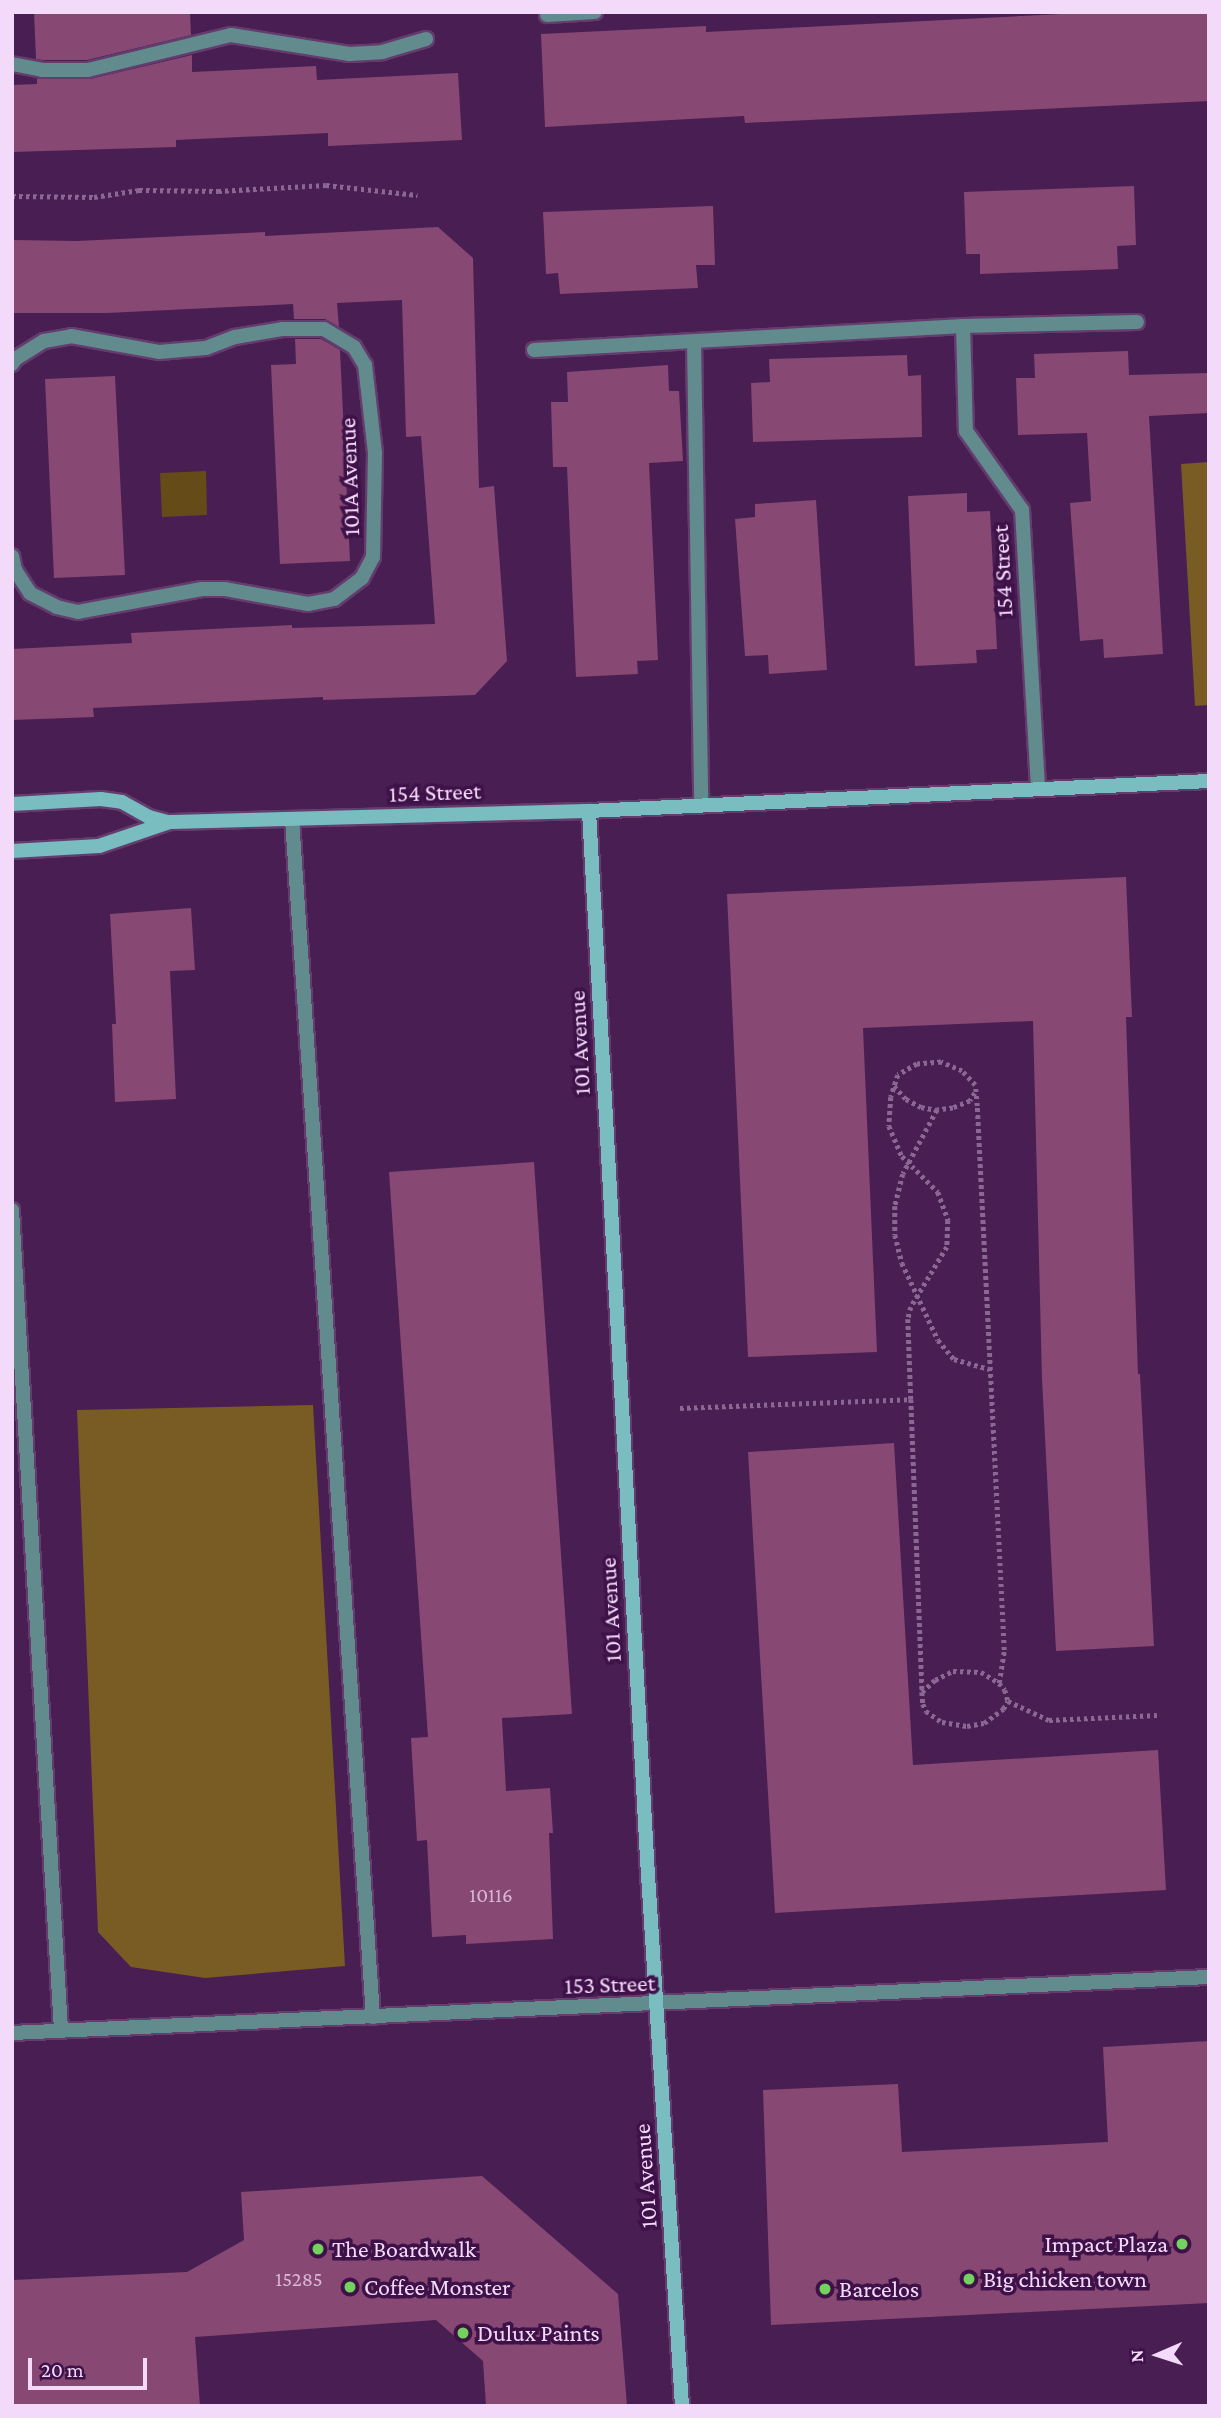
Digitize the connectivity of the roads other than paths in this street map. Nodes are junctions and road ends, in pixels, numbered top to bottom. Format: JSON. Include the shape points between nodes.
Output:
{"nodes":[{"id":1,"x":595,"y":12,"type":"edge"},
{"id":2,"x":547,"y":15,"type":"dead end"},
{"id":3,"x":426,"y":39,"type":"dead end"},
{"id":4,"x":12,"y":64,"type":"edge"},
{"id":5,"x":1137,"y":322,"type":"dead end"},
{"id":6,"x":963,"y":326,"type":"junction"},
{"id":7,"x":694,"y":341,"type":"junction"},
{"id":8,"x":534,"y":350,"type":"dead end"},
{"id":9,"x":12,"y":364,"type":"edge"},
{"id":10,"x":12,"y":556,"type":"edge"},
{"id":11,"x":1209,"y":780,"type":"edge"},
{"id":12,"x":1038,"y":789,"type":"junction"},
{"id":13,"x":12,"y":804,"type":"edge"},
{"id":14,"x":701,"y":805,"type":"junction"},
{"id":15,"x":589,"y":810,"type":"junction"},
{"id":16,"x":292,"y":819,"type":"junction"},
{"id":17,"x":170,"y":822,"type":"junction"},
{"id":18,"x":12,"y":851,"type":"edge"},
{"id":19,"x":12,"y":1210,"type":"edge"},
{"id":20,"x":1209,"y":1977,"type":"edge"},
{"id":21,"x":657,"y":2005,"type":"junction"},
{"id":22,"x":373,"y":2017,"type":"junction"},
{"id":23,"x":61,"y":2031,"type":"junction"},
{"id":24,"x":12,"y":2033,"type":"edge"},
{"id":25,"x":682,"y":2406,"type":"edge"}],
"edges":[{"from":1,"to":2,"type":"street"},
{"from":3,"to":4,"type":"street","via":[[382,52],[349,54],[231,35],[88,70]]},
{"from":5,"to":6,"type":"street"},
{"from":6,"to":7,"type":"street"},
{"from":6,"to":12,"type":"street","name":"154 Street","via":[[966,431],[1022,510]]},
{"from":7,"to":8,"type":"street"},
{"from":7,"to":14,"type":"street"},
{"from":9,"to":10,"type":"street","name":"101A Avenue","via":[[44,341],[71,337],[159,352],[206,348],[284,329],[324,329],[354,347],[365,365],[375,453],[375,527],[373,557],[362,578],[334,598],[308,604],[202,589],[78,612],[30,593]]},
{"from":11,"to":12,"type":"street","name":"154 Street"},
{"from":12,"to":14,"type":"street","name":"154 Street"},
{"from":13,"to":17,"type":"street","name":"154 Street","via":[[101,799],[122,802]]},
{"from":14,"to":15,"type":"street","name":"154 Street"},
{"from":15,"to":16,"type":"street","name":"154 Street"},
{"from":15,"to":21,"type":"street","name":"101 Avenue"},
{"from":16,"to":17,"type":"street","name":"154 Street"},
{"from":16,"to":22,"type":"street"},
{"from":17,"to":18,"type":"street","name":"154 Street","via":[[99,846]]},
{"from":19,"to":23,"type":"street"},
{"from":20,"to":21,"type":"street","name":"153 Street"},
{"from":21,"to":22,"type":"street","name":"153 Street"},
{"from":21,"to":25,"type":"street","name":"101 Avenue"},
{"from":22,"to":23,"type":"street","name":"153 Street"},
{"from":23,"to":24,"type":"street","name":"153 Street"}]}
